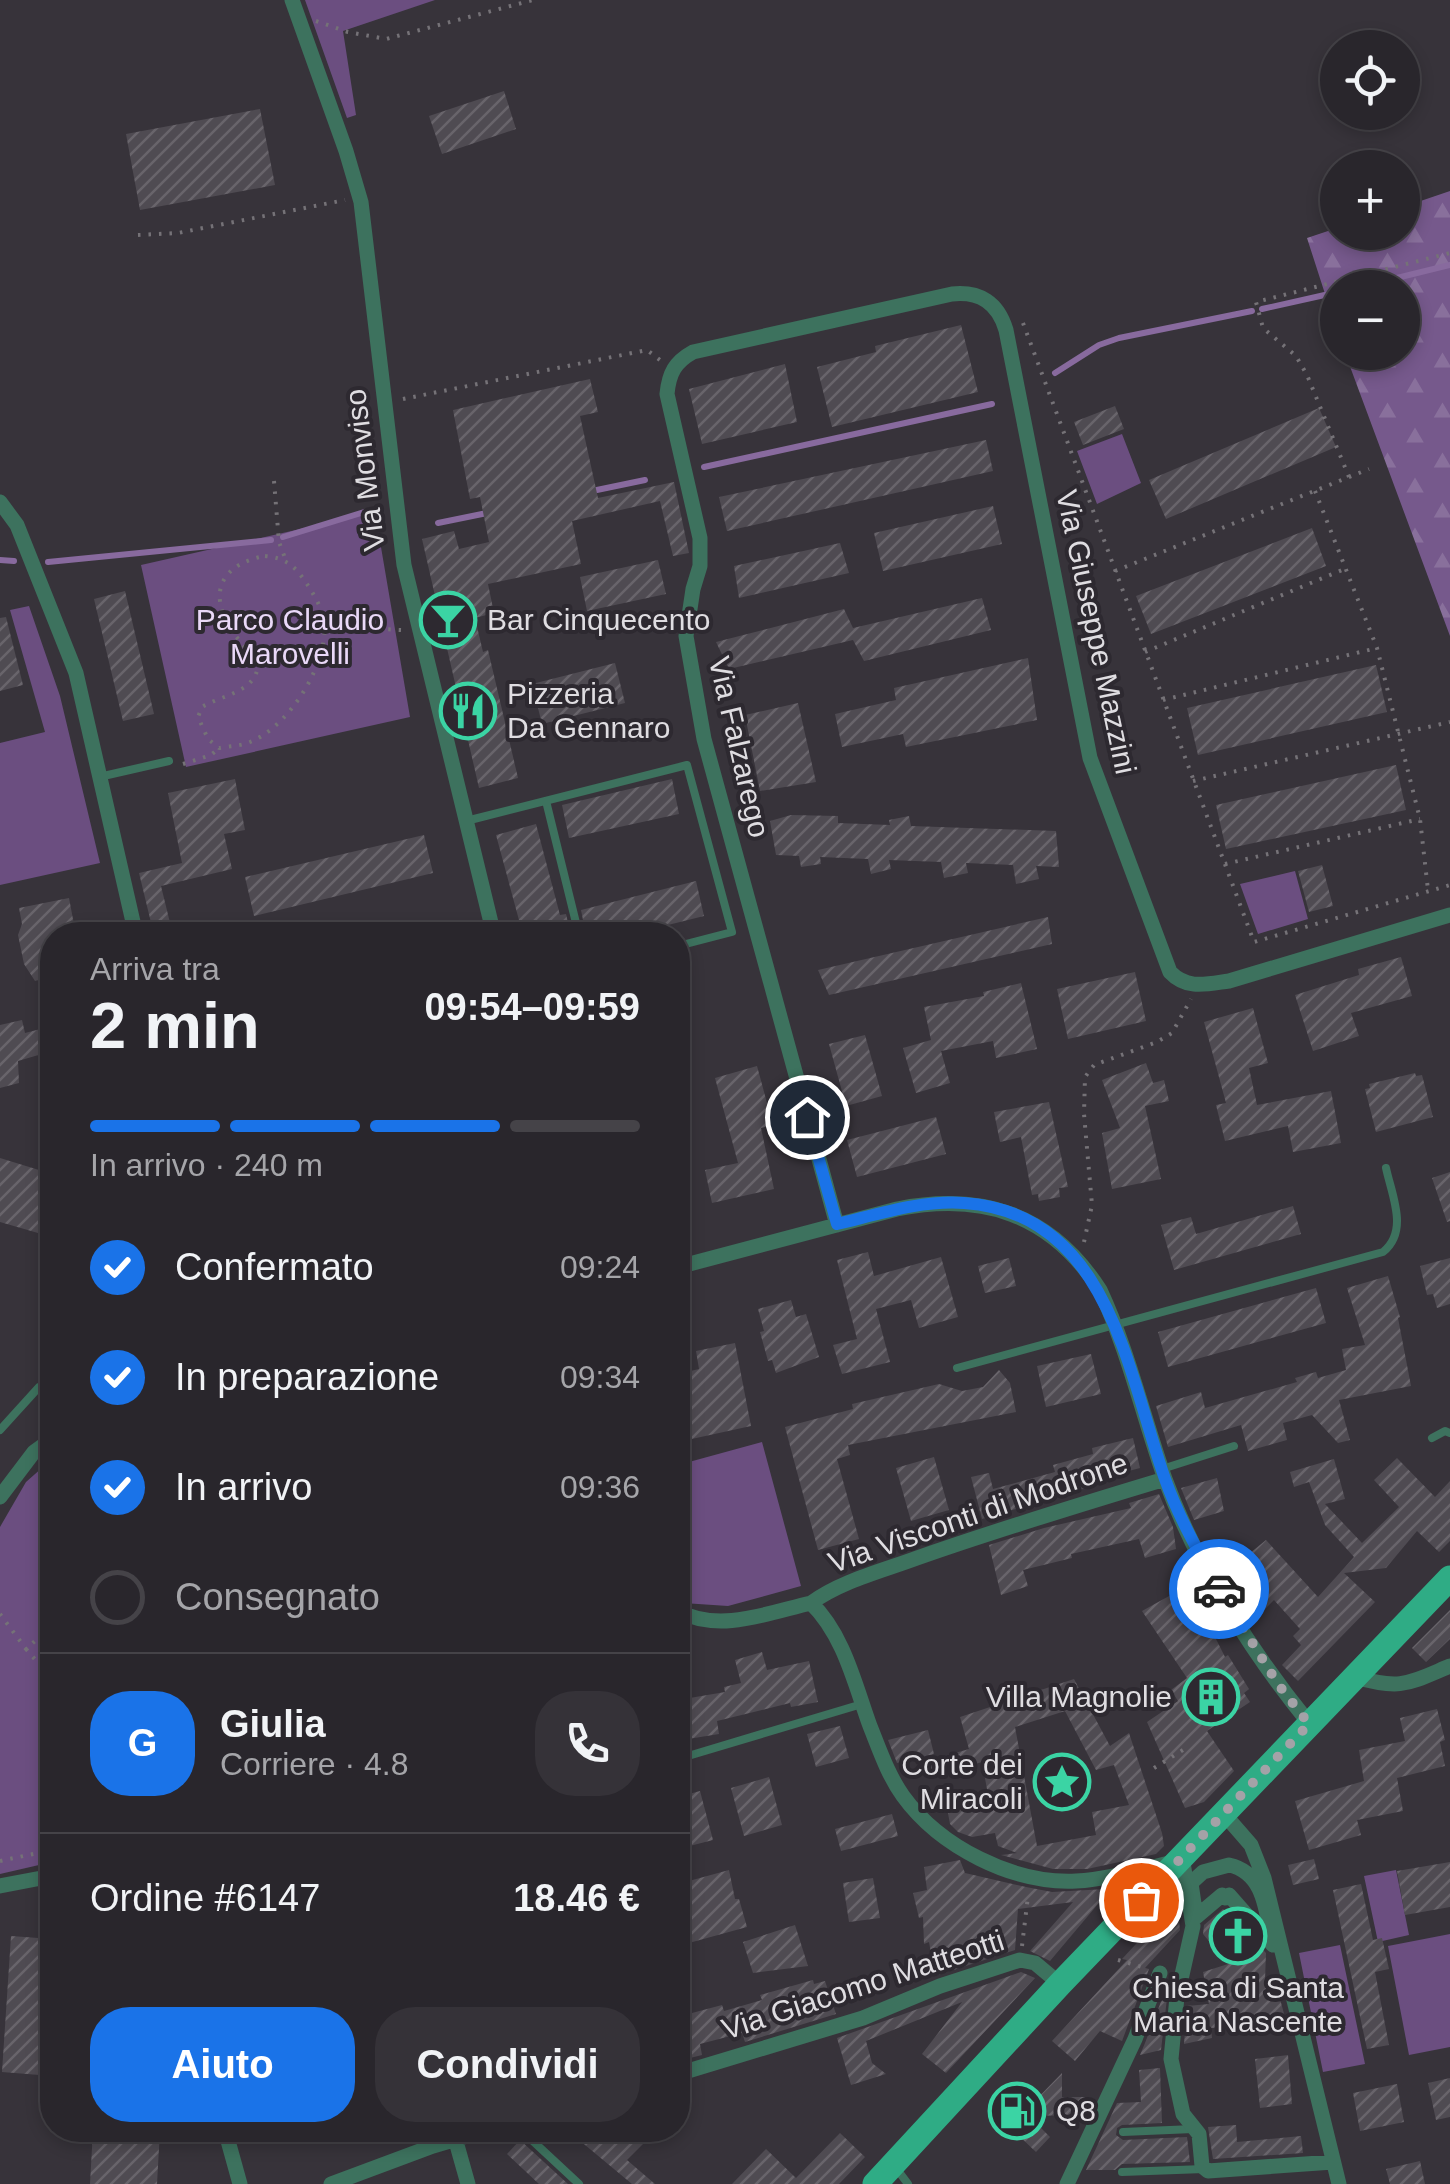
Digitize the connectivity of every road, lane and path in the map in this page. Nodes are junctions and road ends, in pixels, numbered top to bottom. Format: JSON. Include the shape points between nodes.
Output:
{"nodes":[{"id":1,"x":292,"y":0,"type":"edge"},
{"id":2,"x":533,"y":0,"type":"edge"},
{"id":3,"x":297,"y":17,"type":"junction"},
{"id":4,"x":359,"y":197,"type":"junction"},
{"id":5,"x":138,"y":235,"type":"dead end"},
{"id":6,"x":1450,"y":253,"type":"edge"},
{"id":7,"x":995,"y":307,"type":"junction"},
{"id":8,"x":672,"y":370,"type":"junction"},
{"id":9,"x":384,"y":403,"type":"junction"},
{"id":10,"x":1370,"y":469,"type":"dead end"},
{"id":11,"x":1349,"y":477,"type":"junction"},
{"id":12,"x":274,"y":481,"type":"dead end"},
{"id":13,"x":1315,"y":491,"type":"junction"},
{"id":14,"x":0,"y":502,"type":"edge"},
{"id":15,"x":284,"y":558,"type":"junction"},
{"id":16,"x":1347,"y":568,"type":"junction"},
{"id":17,"x":1115,"y":571,"type":"junction"},
{"id":18,"x":324,"y":622,"type":"junction"},
{"id":19,"x":400,"y":630,"type":"dead end"},
{"id":20,"x":1378,"y":648,"type":"junction"},
{"id":21,"x":1146,"y":652,"type":"junction"},
{"id":22,"x":1163,"y":700,"type":"junction"},
{"id":23,"x":1450,"y":722,"type":"edge"},
{"id":24,"x":1400,"y":734,"type":"junction"},
{"id":25,"x":220,"y":748,"type":"junction"},
{"id":26,"x":169,"y":761,"type":"joint"},
{"id":27,"x":99,"y":776,"type":"junction"},
{"id":28,"x":1193,"y":781,"type":"junction"},
{"id":29,"x":546,"y":800,"type":"junction"},
{"id":30,"x":1420,"y":819,"type":"junction"},
{"id":31,"x":466,"y":821,"type":"junction"},
{"id":32,"x":1224,"y":864,"type":"junction"},
{"id":33,"x":1450,"y":885,"type":"edge"},
{"id":34,"x":1428,"y":890,"type":"junction"},
{"id":35,"x":1450,"y":916,"type":"edge"},
{"id":36,"x":133,"y":922,"type":"edge"},
{"id":37,"x":491,"y":922,"type":"edge"},
{"id":38,"x":576,"y":922,"type":"edge"},
{"id":39,"x":690,"y":943,"type":"edge"},
{"id":40,"x":1197,"y":985,"type":"junction"},
{"id":41,"x":1386,"y":1168,"type":"dead end"},
{"id":42,"x":837,"y":1224,"type":"junction"},
{"id":43,"x":1079,"y":1262,"type":"junction"},
{"id":44,"x":690,"y":1264,"type":"edge"},
{"id":45,"x":1114,"y":1324,"type":"junction"},
{"id":46,"x":957,"y":1368,"type":"dead end"},
{"id":47,"x":40,"y":1386,"type":"edge"},
{"id":48,"x":0,"y":1430,"type":"edge"},
{"id":49,"x":1450,"y":1432,"type":"edge"},
{"id":50,"x":1432,"y":1438,"type":"dead end"},
{"id":51,"x":1234,"y":1446,"type":"dead end"},
{"id":52,"x":40,"y":1448,"type":"edge"},
{"id":53,"x":1164,"y":1474,"type":"junction"},
{"id":54,"x":0,"y":1497,"type":"edge"},
{"id":55,"x":1450,"y":1578,"type":"edge"},
{"id":56,"x":811,"y":1603,"type":"junction"},
{"id":57,"x":0,"y":1614,"type":"edge"},
{"id":58,"x":690,"y":1617,"type":"edge"},
{"id":59,"x":40,"y":1637,"type":"edge"},
{"id":60,"x":26,"y":1649,"type":"junction"},
{"id":61,"x":40,"y":1664,"type":"edge"},
{"id":62,"x":1450,"y":1666,"type":"edge"},
{"id":63,"x":1355,"y":1677,"type":"junction"},
{"id":64,"x":862,"y":1704,"type":"junction"},
{"id":65,"x":1309,"y":1724,"type":"junction"},
{"id":66,"x":1183,"y":1750,"type":"dead end"},
{"id":67,"x":690,"y":1755,"type":"edge"},
{"id":68,"x":1154,"y":1768,"type":"dead end"},
{"id":69,"x":1224,"y":1814,"type":"junction"},
{"id":70,"x":40,"y":1853,"type":"edge"},
{"id":71,"x":1180,"y":1859,"type":"junction"},
{"id":72,"x":0,"y":1861,"type":"edge"},
{"id":73,"x":1254,"y":1876,"type":"joint"},
{"id":74,"x":40,"y":1878,"type":"edge"},
{"id":75,"x":1031,"y":1878,"type":"junction"},
{"id":76,"x":0,"y":1886,"type":"edge"},
{"id":77,"x":1020,"y":1960,"type":"junction"},
{"id":78,"x":1160,"y":1973,"type":"dead end"},
{"id":79,"x":1060,"y":1984,"type":"junction"},
{"id":80,"x":690,"y":2070,"type":"edge"},
{"id":81,"x":1194,"y":2129,"type":"junction"},
{"id":82,"x":1123,"y":2132,"type":"dead end"},
{"id":83,"x":229,"y":2142,"type":"edge"},
{"id":84,"x":422,"y":2142,"type":"edge"},
{"id":85,"x":456,"y":2142,"type":"edge"},
{"id":86,"x":534,"y":2142,"type":"edge"},
{"id":87,"x":1333,"y":2162,"type":"junction"},
{"id":88,"x":1204,"y":2169,"type":"junction"},
{"id":89,"x":1122,"y":2172,"type":"dead end"},
{"id":90,"x":900,"y":2174,"type":"edge"},
{"id":91,"x":240,"y":2184,"type":"edge"},
{"id":92,"x":331,"y":2184,"type":"edge"},
{"id":93,"x":468,"y":2184,"type":"edge"},
{"id":94,"x":579,"y":2184,"type":"edge"},
{"id":95,"x":875,"y":2184,"type":"edge"},
{"id":96,"x":1067,"y":2184,"type":"edge"},
{"id":97,"x":1339,"y":2184,"type":"edge"}],
"edges":[{"from":1,"to":3,"type":"street","name":"Via Monviso"},
{"from":2,"to":3,"type":"path","via":[[386,39]]},
{"from":3,"to":4,"type":"street","name":"Via Monviso"},
{"from":4,"to":5,"type":"path"},
{"from":4,"to":9,"type":"street","name":"Via Monviso"},
{"from":6,"to":11,"type":"path","via":[[1256,302],[1263,328],[1307,375]]},
{"from":7,"to":8,"type":"street","via":[[975,294],[952,294],[707,347]]},
{"from":7,"to":17,"type":"path","via":[[1025,326]]},
{"from":7,"to":40,"type":"street","name":"Via Giuseppe Mazzini","via":[[1006,330],[1094,771],[1170,972]]},
{"from":8,"to":9,"type":"path","via":[[647,350]]},
{"from":8,"to":42,"type":"street","name":"Via Falzarego","via":[[668,403],[701,552],[687,618],[689,666]]},
{"from":9,"to":31,"type":"street","name":"Via Monviso","via":[[404,565]]},
{"from":10,"to":11,"type":"path"},
{"from":11,"to":13,"type":"path"},
{"from":12,"to":15,"type":"path"},
{"from":13,"to":16,"type":"path"},
{"from":13,"to":17,"type":"path"},
{"from":14,"to":27,"type":"street","via":[[18,525],[67,646]]},
{"from":15,"to":18,"type":"path","via":[[312,592]]},
{"from":15,"to":25,"type":"path","via":[[247,559],[222,582],[220,601],[230,628],[258,665],[247,687],[202,707],[198,717],[208,740]]},
{"from":16,"to":20,"type":"path"},
{"from":16,"to":21,"type":"path"},
{"from":17,"to":21,"type":"path"},
{"from":18,"to":19,"type":"path"},
{"from":18,"to":25,"type":"path","via":[[318,658],[287,717],[254,741]]},
{"from":20,"to":22,"type":"path"},
{"from":20,"to":24,"type":"path"},
{"from":21,"to":22,"type":"path"},
{"from":22,"to":28,"type":"path"},
{"from":23,"to":24,"type":"path"},
{"from":24,"to":28,"type":"path"},
{"from":24,"to":30,"type":"path"},
{"from":25,"to":26,"type":"path","via":[[183,764]]},
{"from":26,"to":27,"type":"lane"},
{"from":27,"to":36,"type":"street"},
{"from":28,"to":32,"type":"path"},
{"from":29,"to":31,"type":"lane"},
{"from":29,"to":38,"type":"lane"},
{"from":29,"to":39,"type":"lane","via":[[687,764],[732,932]]},
{"from":30,"to":32,"type":"path"},
{"from":30,"to":34,"type":"path"},
{"from":31,"to":37,"type":"street","name":"Via Monviso"},
{"from":32,"to":34,"type":"path","via":[[1254,942]]},
{"from":33,"to":34,"type":"path"},
{"from":35,"to":40,"type":"street"},
{"from":40,"to":43,"type":"path","via":[[1172,1032],[1094,1065],[1085,1077],[1092,1205]]},
{"from":41,"to":45,"type":"lane","via":[[1398,1223],[1397,1236],[1383,1252]]},
{"from":42,"to":43,"type":"street","via":[[913,1206],[978,1204],[1028,1221]]},
{"from":42,"to":44,"type":"street"},
{"from":43,"to":45,"type":"street"},
{"from":45,"to":46,"type":"lane"},
{"from":45,"to":53,"type":"street"},
{"from":47,"to":48,"type":"lane"},
{"from":49,"to":50,"type":"lane"},
{"from":51,"to":53,"type":"lane"},
{"from":52,"to":54,"type":"street"},
{"from":53,"to":56,"type":"street","name":"Via Visconti di Modrone","via":[[870,1575]]},
{"from":53,"to":65,"type":"street","via":[[1196,1549]]},
{"from":55,"to":63,"type":"main road"},
{"from":56,"to":58,"type":"street","via":[[716,1622]]},
{"from":56,"to":64,"type":"street","via":[[835,1633]]},
{"from":57,"to":60,"type":"path"},
{"from":59,"to":60,"type":"path"},
{"from":60,"to":61,"type":"path"},
{"from":62,"to":63,"type":"street","via":[[1401,1686]]},
{"from":63,"to":65,"type":"main road"},
{"from":64,"to":67,"type":"lane"},
{"from":64,"to":75,"type":"street","via":[[891,1778],[912,1807],[974,1855]]},
{"from":65,"to":69,"type":"main road"},
{"from":66,"to":68,"type":"path"},
{"from":69,"to":71,"type":"main road"},
{"from":69,"to":87,"type":"street","via":[[1251,1845],[1264,1878]]},
{"from":70,"to":72,"type":"path"},
{"from":71,"to":75,"type":"street","via":[[1088,1880]]},
{"from":71,"to":79,"type":"main road"},
{"from":71,"to":81,"type":"street","via":[[1192,1933],[1171,2054],[1184,2114]]},
{"from":73,"to":73,"type":"street","via":[[1229,1865],[1203,1872],[1191,1883],[1196,1917],[1229,1894],[1273,1945]]},
{"from":74,"to":76,"type":"street"},
{"from":75,"to":77,"type":"path"},
{"from":77,"to":79,"type":"street","name":"Via Giacomo Matteotti","via":[[1035,1963]]},
{"from":77,"to":80,"type":"street","name":"Via Giacomo Matteotti","via":[[863,2018]]},
{"from":78,"to":96,"type":"street"},
{"from":79,"to":90,"type":"main road"},
{"from":81,"to":82,"type":"lane"},
{"from":81,"to":88,"type":"street"},
{"from":83,"to":91,"type":"street"},
{"from":84,"to":92,"type":"street"},
{"from":85,"to":93,"type":"street"},
{"from":86,"to":94,"type":"lane"},
{"from":87,"to":88,"type":"street"},
{"from":87,"to":97,"type":"street"},
{"from":88,"to":89,"type":"lane"},
{"from":90,"to":95,"type":"main road"}]}
